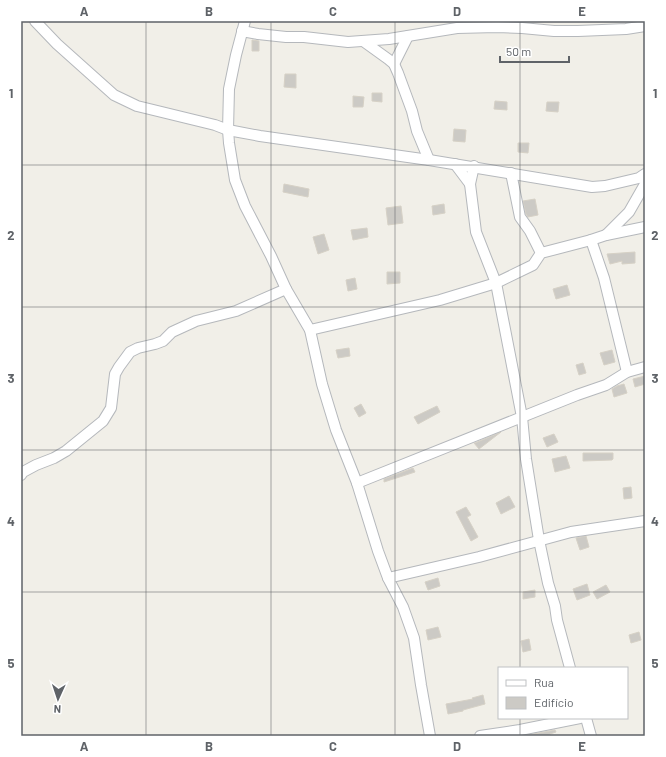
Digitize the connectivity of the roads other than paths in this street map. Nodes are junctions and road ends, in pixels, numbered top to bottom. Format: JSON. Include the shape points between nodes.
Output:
{"nodes":[{"id":1,"x":35,"y":21,"type":"edge"},
{"id":2,"x":245,"y":21,"type":"edge"},
{"id":3,"x":578,"y":26,"type":"edge"},
{"id":4,"x":645,"y":26,"type":"edge"},
{"id":5,"x":242,"y":31,"type":"junction"},
{"id":6,"x":408,"y":36,"type":"junction"},
{"id":7,"x":363,"y":41,"type":"junction"},
{"id":8,"x":394,"y":64,"type":"junction"},
{"id":9,"x":228,"y":130,"type":"junction"},
{"id":10,"x":430,"y":160,"type":"junction"},
{"id":11,"x":455,"y":164,"type":"junction"},
{"id":12,"x":474,"y":166,"type":"junction"},
{"id":13,"x":511,"y":173,"type":"junction"},
{"id":14,"x":645,"y":174,"type":"edge"},
{"id":15,"x":470,"y":184,"type":"junction"},
{"id":16,"x":645,"y":184,"type":"edge"},
{"id":17,"x":645,"y":227,"type":"edge"},
{"id":18,"x":606,"y":235,"type":"junction"},
{"id":19,"x":591,"y":240,"type":"junction"},
{"id":20,"x":541,"y":253,"type":"junction"},
{"id":21,"x":496,"y":283,"type":"junction"},
{"id":22,"x":286,"y":289,"type":"junction"},
{"id":23,"x":310,"y":330,"type":"junction"},
{"id":24,"x":645,"y":367,"type":"edge"},
{"id":25,"x":627,"y":372,"type":"junction"},
{"id":26,"x":522,"y":417,"type":"junction"},
{"id":27,"x":21,"y":475,"type":"edge"},
{"id":28,"x":357,"y":483,"type":"junction"},
{"id":29,"x":645,"y":521,"type":"edge"},
{"id":30,"x":539,"y":540,"type":"junction"},
{"id":31,"x":388,"y":578,"type":"junction"},
{"id":32,"x":570,"y":667,"type":"edge"},
{"id":33,"x":575,"y":719,"type":"edge"},
{"id":34,"x":586,"y":719,"type":"edge"},
{"id":35,"x":430,"y":736,"type":"edge"},
{"id":36,"x":480,"y":736,"type":"edge"},
{"id":37,"x":591,"y":736,"type":"edge"}],
"edges":[{"from":1,"to":9,"type":"street","via":[[114,95],[137,106]]},
{"from":2,"to":5,"type":"street"},
{"from":3,"to":4,"type":"street","via":[[626,29]]},
{"from":3,"to":6,"type":"street","via":[[554,31],[522,28],[457,28]]},
{"from":5,"to":7,"type":"street","via":[[338,42]]},
{"from":5,"to":9,"type":"street","via":[[229,89]]},
{"from":6,"to":7,"type":"street"},
{"from":6,"to":8,"type":"street"},
{"from":7,"to":8,"type":"street"},
{"from":8,"to":10,"type":"street"},
{"from":9,"to":10,"type":"street"},
{"from":9,"to":22,"type":"street","via":[[233,169],[239,191]]},
{"from":10,"to":11,"type":"street"},
{"from":11,"to":12,"type":"street"},
{"from":11,"to":15,"type":"street"},
{"from":12,"to":13,"type":"street"},
{"from":12,"to":15,"type":"street"},
{"from":13,"to":14,"type":"street","via":[[592,187],[639,178]]},
{"from":13,"to":20,"type":"street","via":[[520,216]]},
{"from":15,"to":21,"type":"street","via":[[476,232]]},
{"from":16,"to":18,"type":"street","via":[[629,212]]},
{"from":17,"to":18,"type":"street"},
{"from":18,"to":19,"type":"street"},
{"from":19,"to":20,"type":"street"},
{"from":19,"to":25,"type":"street","via":[[604,278]]},
{"from":20,"to":21,"type":"street","via":[[533,265]]},
{"from":21,"to":23,"type":"street","via":[[440,300]]},
{"from":21,"to":26,"type":"street"},
{"from":22,"to":23,"type":"street"},
{"from":22,"to":27,"type":"street","via":[[236,311],[196,321],[172,332],[155,344],[130,352],[115,374],[110,408],[103,421],[60,455],[36,465]]},
{"from":23,"to":28,"type":"street","via":[[336,430]]},
{"from":24,"to":25,"type":"street"},
{"from":25,"to":26,"type":"street","via":[[606,385]]},
{"from":26,"to":28,"type":"street"},
{"from":26,"to":30,"type":"street"},
{"from":28,"to":31,"type":"street"},
{"from":29,"to":30,"type":"street","via":[[571,532]]},
{"from":30,"to":31,"type":"street"},
{"from":30,"to":32,"type":"street"},
{"from":31,"to":35,"type":"street","via":[[414,638]]},
{"from":33,"to":36,"type":"street"},
{"from":34,"to":37,"type":"street"}]}
